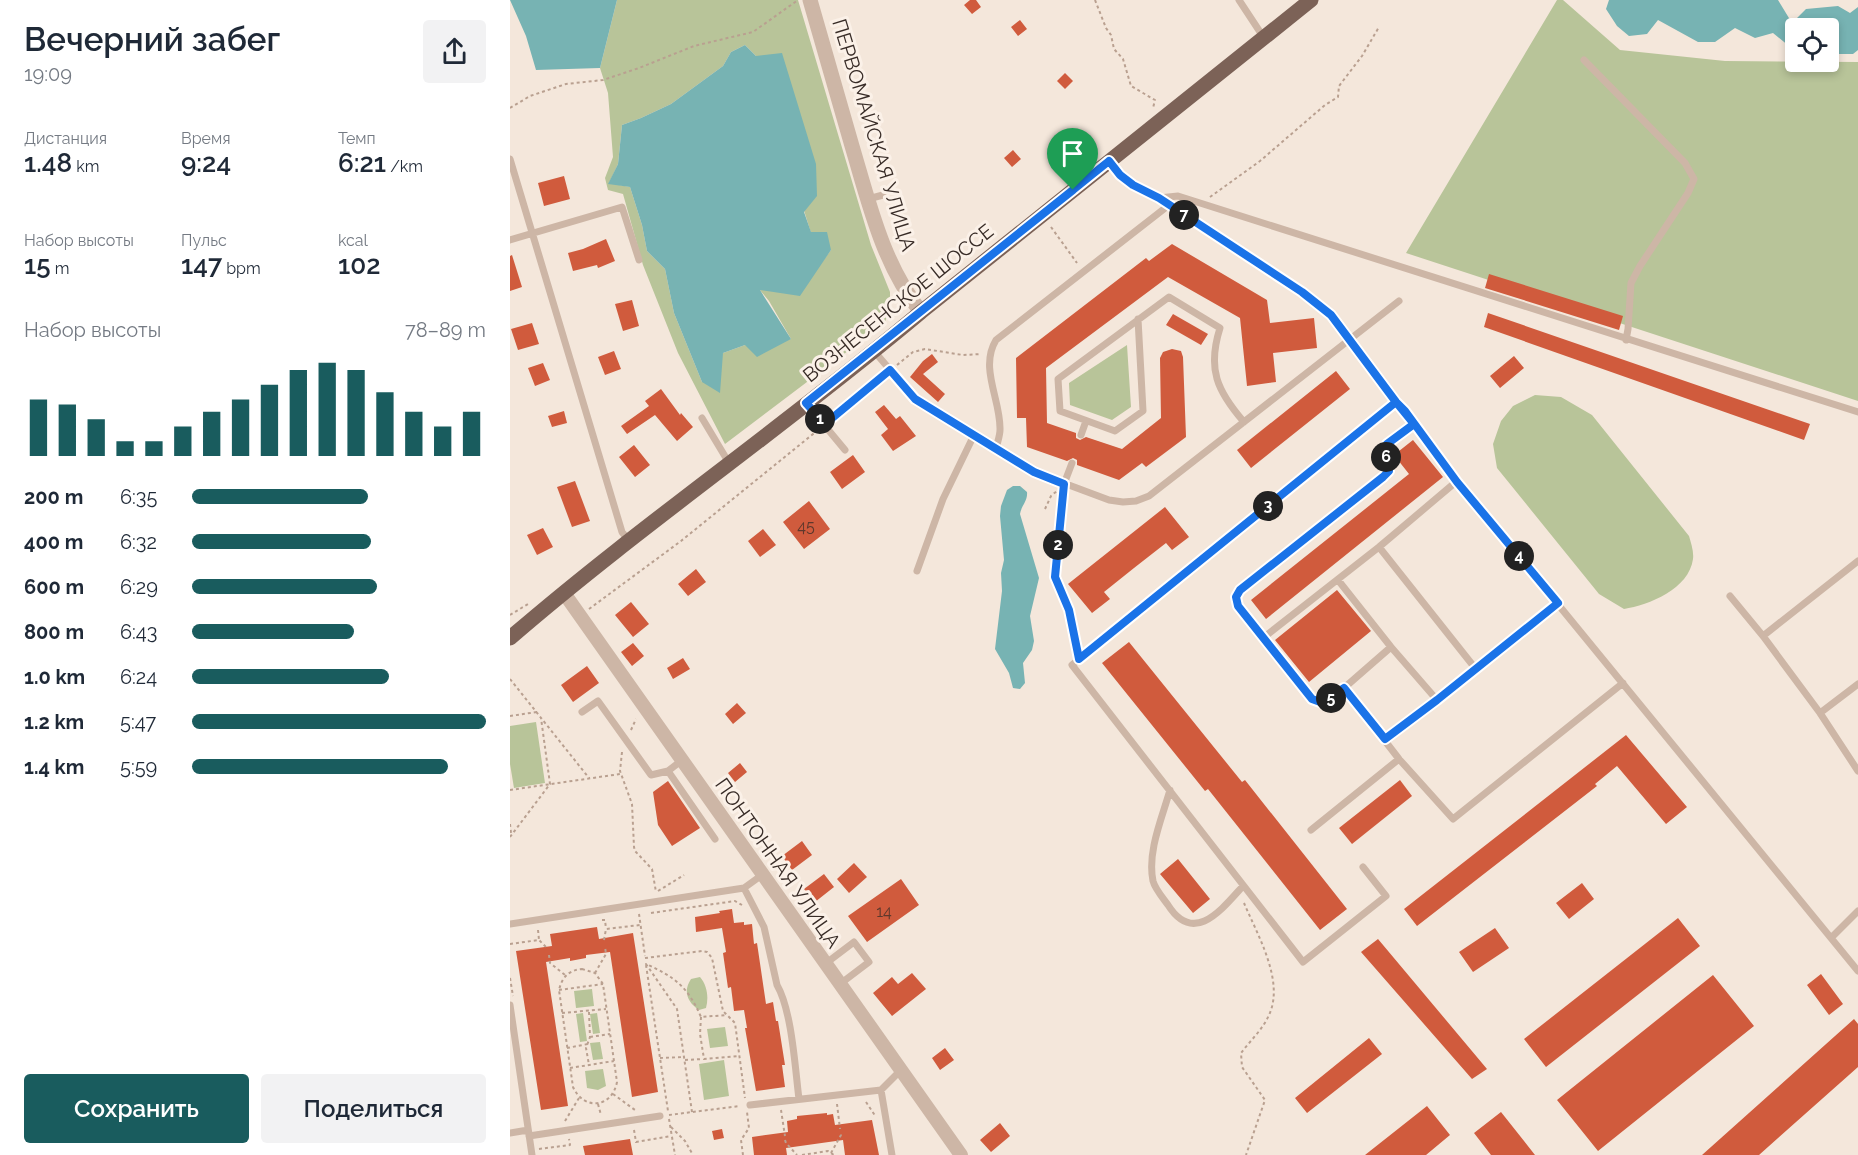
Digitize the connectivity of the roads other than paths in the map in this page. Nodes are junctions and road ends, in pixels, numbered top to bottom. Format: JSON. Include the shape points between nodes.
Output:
{"nodes":[{"id":1,"x":810,"y":0,"type":"edge"},
{"id":2,"x":1239,"y":0,"type":"edge"},
{"id":3,"x":1311,"y":0,"type":"edge"},
{"id":4,"x":1264,"y":38,"type":"junction"},
{"id":5,"x":1584,"y":60,"type":"dead end"},
{"id":6,"x":510,"y":159,"type":"edge"},
{"id":7,"x":1109,"y":161,"type":"junction"},
{"id":8,"x":1159,"y":198,"type":"junction"},
{"id":9,"x":1169,"y":205,"type":"junction"},
{"id":10,"x":534,"y":234,"type":"junction"},
{"id":11,"x":510,"y":240,"type":"edge"},
{"id":12,"x":639,"y":260,"type":"dead end"},
{"id":13,"x":1399,"y":301,"type":"dead end"},
{"id":14,"x":921,"y":312,"type":"junction"},
{"id":15,"x":1138,"y":319,"type":"junction"},
{"id":16,"x":1349,"y":339,"type":"junction"},
{"id":17,"x":1626,"y":340,"type":"junction"},
{"id":18,"x":874,"y":351,"type":"junction"},
{"id":19,"x":1396,"y":402,"type":"junction"},
{"id":20,"x":806,"y":403,"type":"junction"},
{"id":21,"x":1858,"y":412,"type":"edge"},
{"id":22,"x":702,"y":418,"type":"dead end"},
{"id":23,"x":1086,"y":421,"type":"junction"},
{"id":24,"x":1244,"y":422,"type":"junction"},
{"id":25,"x":1414,"y":424,"type":"junction"},
{"id":26,"x":974,"y":435,"type":"junction"},
{"id":27,"x":1081,"y":435,"type":"dead end"},
{"id":28,"x":996,"y":449,"type":"junction"},
{"id":29,"x":845,"y":450,"type":"dead end"},
{"id":30,"x":729,"y":463,"type":"junction"},
{"id":31,"x":1072,"y":463,"type":"dead end"},
{"id":32,"x":1457,"y":482,"type":"junction"},
{"id":33,"x":1064,"y":484,"type":"junction"},
{"id":34,"x":629,"y":541,"type":"junction"},
{"id":35,"x":1379,"y":547,"type":"junction"},
{"id":36,"x":1858,"y":561,"type":"edge"},
{"id":37,"x":917,"y":571,"type":"dead end"},
{"id":38,"x":1338,"y":580,"type":"junction"},
{"id":39,"x":564,"y":593,"type":"junction"},
{"id":40,"x":1730,"y":596,"type":"dead end"},
{"id":41,"x":1558,"y":603,"type":"junction"},
{"id":42,"x":1763,"y":636,"type":"junction"},
{"id":43,"x":510,"y":638,"type":"edge"},
{"id":44,"x":1263,"y":638,"type":"junction"},
{"id":45,"x":1391,"y":647,"type":"junction"},
{"id":46,"x":1475,"y":669,"type":"junction"},
{"id":47,"x":1623,"y":683,"type":"junction"},
{"id":48,"x":1858,"y":684,"type":"edge"},
{"id":49,"x":1344,"y":688,"type":"junction"},
{"id":50,"x":1437,"y":700,"type":"junction"},
{"id":51,"x":582,"y":712,"type":"dead end"},
{"id":52,"x":1820,"y":714,"type":"junction"},
{"id":53,"x":1385,"y":739,"type":"junction"},
{"id":54,"x":1399,"y":759,"type":"junction"},
{"id":55,"x":681,"y":761,"type":"junction"},
{"id":56,"x":668,"y":771,"type":"junction"},
{"id":57,"x":1858,"y":771,"type":"edge"},
{"id":58,"x":1170,"y":790,"type":"junction"},
{"id":59,"x":1311,"y":830,"type":"dead end"},
{"id":60,"x":715,"y":839,"type":"dead end"},
{"id":61,"x":1363,"y":867,"type":"dead end"},
{"id":62,"x":762,"y":875,"type":"junction"},
{"id":63,"x":1243,"y":886,"type":"junction"},
{"id":64,"x":744,"y":888,"type":"junction"},
{"id":65,"x":1858,"y":911,"type":"edge"},
{"id":66,"x":510,"y":924,"type":"edge"},
{"id":67,"x":1832,"y":937,"type":"junction"},
{"id":68,"x":825,"y":964,"type":"junction"},
{"id":69,"x":1858,"y":971,"type":"edge"},
{"id":70,"x":840,"y":984,"type":"junction"},
{"id":71,"x":512,"y":1003,"type":"edge"},
{"id":72,"x":900,"y":1070,"type":"junction"},
{"id":73,"x":881,"y":1090,"type":"junction"},
{"id":74,"x":799,"y":1099,"type":"junction"},
{"id":75,"x":748,"y":1105,"type":"road end"},
{"id":76,"x":660,"y":1116,"type":"dead end"},
{"id":77,"x":510,"y":1133,"type":"edge"},
{"id":78,"x":529,"y":1133,"type":"junction"},
{"id":79,"x":534,"y":1153,"type":"edge"},
{"id":80,"x":892,"y":1155,"type":"edge"},
{"id":81,"x":961,"y":1155,"type":"edge"}],
"edges":[{"from":1,"to":14,"type":"street","name":"ПЕРВОМАЙСКАЯ УЛИЦА","via":[[875,197],[882,243],[902,285]]},
{"from":2,"to":4,"type":"lane"},
{"from":3,"to":4,"type":"main road","name":"ВОЗНЕСЕНСКОЕ ШОССЕ"},
{"from":4,"to":7,"type":"main road","name":"ВОЗНЕСЕНСКОЕ ШОССЕ"},
{"from":5,"to":17,"type":"lane","via":[[1685,163],[1694,178],[1688,194],[1631,284]]},
{"from":6,"to":10,"type":"lane"},
{"from":7,"to":8,"type":"lane","via":[[1133,185]]},
{"from":7,"to":14,"type":"main road","name":"ВОЗНЕСЕНСКОЕ ШОССЕ"},
{"from":8,"to":9,"type":"lane"},
{"from":8,"to":17,"type":"lane","via":[[1178,196]]},
{"from":9,"to":16,"type":"lane","via":[[1302,292],[1331,315]]},
{"from":9,"to":28,"type":"lane","via":[[996,340],[990,353],[1000,430]]},
{"from":10,"to":11,"type":"lane"},
{"from":10,"to":12,"type":"lane","via":[[622,207]]},
{"from":10,"to":34,"type":"lane","via":[[622,532]]},
{"from":13,"to":16,"type":"lane"},
{"from":14,"to":18,"type":"main road","name":"ВОЗНЕСЕНСКОЕ ШОССЕ"},
{"from":15,"to":23,"type":"lane","via":[[1143,411],[1115,431]]},
{"from":15,"to":23,"type":"lane","via":[[1058,378],[1060,411]]},
{"from":15,"to":24,"type":"lane","via":[[1169,297],[1220,328],[1214,356],[1219,388]]},
{"from":16,"to":19,"type":"lane"},
{"from":16,"to":24,"type":"lane"},
{"from":17,"to":21,"type":"lane"},
{"from":18,"to":20,"type":"main road","name":"ВОЗНЕСЕНСКОЕ ШОССЕ"},
{"from":18,"to":26,"type":"lane","via":[[915,399]]},
{"from":19,"to":25,"type":"lane"},
{"from":19,"to":58,"type":"lane","via":[[1072,665]]},
{"from":20,"to":29,"type":"lane"},
{"from":20,"to":30,"type":"main road","name":"ВОЗНЕСЕНСКОЕ ШОССЕ"},
{"from":22,"to":30,"type":"lane"},
{"from":23,"to":27,"type":"lane"},
{"from":24,"to":33,"type":"lane","via":[[1149,496],[1136,501],[1109,500]]},
{"from":25,"to":32,"type":"lane"},
{"from":25,"to":44,"type":"lane","via":[[1387,444],[1389,471],[1383,477],[1240,590],[1236,597],[1238,606]]},
{"from":26,"to":28,"type":"lane"},
{"from":26,"to":37,"type":"lane","via":[[943,499]]},
{"from":28,"to":33,"type":"lane","via":[[1034,472]]},
{"from":30,"to":34,"type":"main road","name":"ВОЗНЕСЕНСКОЕ ШОССЕ"},
{"from":31,"to":33,"type":"lane"},
{"from":32,"to":35,"type":"lane"},
{"from":32,"to":41,"type":"lane"},
{"from":34,"to":39,"type":"main road","name":"ВОЗНЕСЕНСКОЕ ШОССЕ"},
{"from":35,"to":38,"type":"lane"},
{"from":35,"to":46,"type":"lane"},
{"from":36,"to":42,"type":"lane"},
{"from":38,"to":44,"type":"lane"},
{"from":38,"to":45,"type":"lane"},
{"from":39,"to":43,"type":"main road","name":"ВОЗНЕСЕНСКОЕ ШОССЕ"},
{"from":39,"to":55,"type":"street","name":"ПОНТОННАЯ УЛИЦА"},
{"from":40,"to":42,"type":"lane"},
{"from":41,"to":46,"type":"lane"},
{"from":41,"to":47,"type":"lane"},
{"from":42,"to":52,"type":"lane"},
{"from":44,"to":49,"type":"lane","via":[[1312,699],[1323,703]]},
{"from":45,"to":49,"type":"lane"},
{"from":45,"to":50,"type":"lane"},
{"from":46,"to":50,"type":"lane"},
{"from":47,"to":54,"type":"lane","via":[[1453,819]]},
{"from":47,"to":67,"type":"lane"},
{"from":48,"to":52,"type":"lane"},
{"from":49,"to":53,"type":"lane"},
{"from":50,"to":53,"type":"lane"},
{"from":51,"to":56,"type":"lane","via":[[598,701],[651,775]]},
{"from":52,"to":57,"type":"lane"},
{"from":53,"to":54,"type":"lane"},
{"from":54,"to":59,"type":"lane"},
{"from":55,"to":56,"type":"lane"},
{"from":55,"to":62,"type":"street","name":"ПОНТОННАЯ УЛИЦА"},
{"from":56,"to":60,"type":"lane"},
{"from":58,"to":63,"type":"lane"},
{"from":58,"to":63,"type":"lane","via":[[1153,851],[1153,883],[1173,915],[1190,925],[1204,923]]},
{"from":61,"to":63,"type":"lane","via":[[1386,896],[1303,962]]},
{"from":62,"to":64,"type":"lane"},
{"from":62,"to":68,"type":"street","name":"ПОНТОННАЯ УЛИЦА"},
{"from":64,"to":66,"type":"lane"},
{"from":64,"to":74,"type":"lane","via":[[765,927],[788,1023]]},
{"from":65,"to":67,"type":"lane"},
{"from":67,"to":69,"type":"lane"},
{"from":68,"to":70,"type":"street","name":"ПОНТОННАЯ УЛИЦА"},
{"from":68,"to":70,"type":"lane","via":[[854,942],[869,962]]},
{"from":70,"to":72,"type":"street","name":"ПОНТОННАЯ УЛИЦА"},
{"from":71,"to":78,"type":"lane"},
{"from":72,"to":73,"type":"lane"},
{"from":72,"to":81,"type":"street","name":"ПОНТОННАЯ УЛИЦА"},
{"from":73,"to":74,"type":"lane"},
{"from":73,"to":80,"type":"lane"},
{"from":74,"to":75,"type":"lane"},
{"from":76,"to":78,"type":"lane"},
{"from":77,"to":78,"type":"lane"},
{"from":78,"to":79,"type":"lane"}]}
